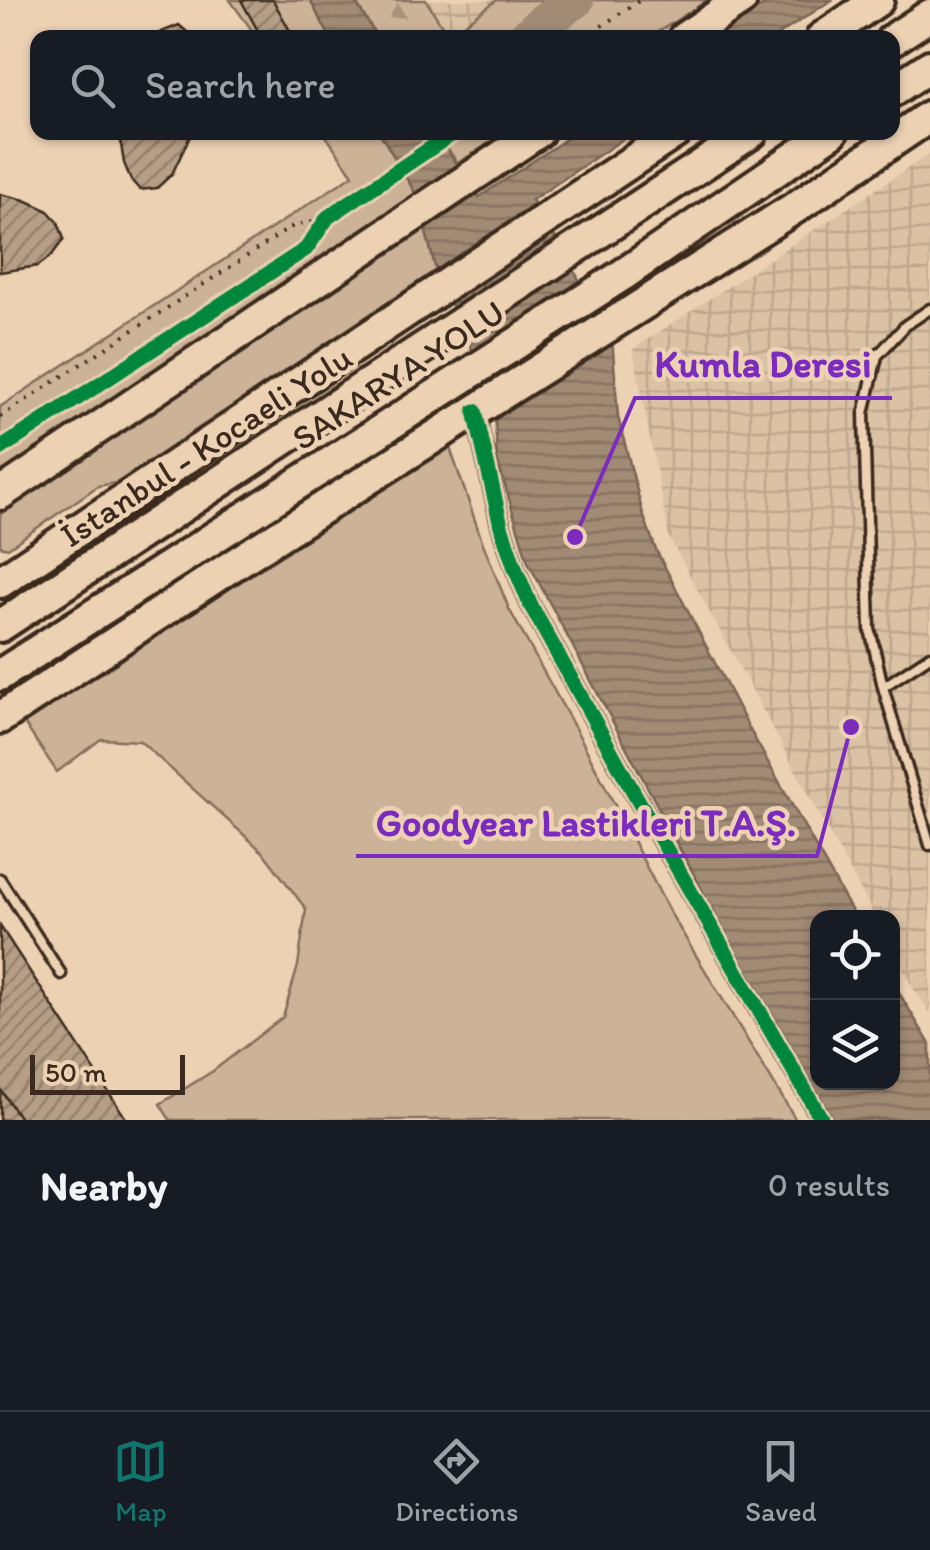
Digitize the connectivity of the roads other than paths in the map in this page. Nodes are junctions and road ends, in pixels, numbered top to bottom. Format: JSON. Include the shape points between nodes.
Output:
{"nodes":[{"id":1,"x":741,"y":0,"type":"edge"},
{"id":2,"x":878,"y":0,"type":"edge"},
{"id":3,"x":930,"y":15,"type":"edge"},
{"id":4,"x":696,"y":30,"type":"edge"},
{"id":5,"x":836,"y":30,"type":"edge"},
{"id":6,"x":900,"y":35,"type":"edge"},
{"id":7,"x":930,"y":66,"type":"edge"},
{"id":8,"x":900,"y":87,"type":"edge"},
{"id":9,"x":930,"y":115,"type":"edge"},
{"id":10,"x":900,"y":131,"type":"edge"},
{"id":11,"x":900,"y":136,"type":"edge"},
{"id":12,"x":526,"y":140,"type":"edge"},
{"id":13,"x":664,"y":140,"type":"edge"},
{"id":14,"x":711,"y":140,"type":"edge"},
{"id":15,"x":740,"y":140,"type":"edge"},
{"id":16,"x":820,"y":140,"type":"edge"},
{"id":17,"x":882,"y":140,"type":"edge"},
{"id":18,"x":894,"y":140,"type":"edge"},
{"id":19,"x":624,"y":217,"type":"junction"},
{"id":20,"x":621,"y":276,"type":"junction"},
{"id":21,"x":930,"y":309,"type":"edge"},
{"id":22,"x":485,"y":405,"type":"junction"},
{"id":23,"x":0,"y":494,"type":"edge"},
{"id":24,"x":128,"y":494,"type":"junction"},
{"id":25,"x":0,"y":562,"type":"edge"},
{"id":26,"x":0,"y":582,"type":"edge"},
{"id":27,"x":0,"y":626,"type":"edge"},
{"id":28,"x":930,"y":656,"type":"edge"},
{"id":29,"x":0,"y":674,"type":"edge"},
{"id":30,"x":883,"y":687,"type":"junction"},
{"id":31,"x":0,"y":718,"type":"edge"},
{"id":32,"x":930,"y":845,"type":"edge"},
{"id":33,"x":0,"y":879,"type":"edge"},
{"id":34,"x":61,"y":974,"type":"dead end"},
{"id":35,"x":822,"y":1120,"type":"edge"}],
"edges":[{"from":1,"to":4,"type":"highway"},
{"from":2,"to":5,"type":"highway"},
{"from":3,"to":6,"type":"highway"},
{"from":7,"to":8,"type":"highway"},
{"from":9,"to":10,"type":"highway"},
{"from":9,"to":11,"type":"highway"},
{"from":12,"to":23,"type":"highway"},
{"from":13,"to":24,"type":"highway"},
{"from":14,"to":19,"type":"highway"},
{"from":15,"to":19,"type":"highway"},
{"from":16,"to":20,"type":"highway","name":"SAKARYA YOLU"},
{"from":17,"to":20,"type":"highway"},
{"from":18,"to":22,"type":"highway"},
{"from":19,"to":27,"type":"highway","name":"İstanbul - Kocaeli Yolu"},
{"from":20,"to":29,"type":"highway","name":"SAKARYA YOLU"},
{"from":21,"to":30,"type":"lane","via":[[876,356],[864,414],[870,629]]},
{"from":22,"to":31,"type":"highway"},
{"from":22,"to":35,"type":"street","via":[[501,526],[530,604]]},
{"from":24,"to":25,"type":"highway","via":[[100,503]]},
{"from":24,"to":26,"type":"highway"},
{"from":28,"to":30,"type":"lane"},
{"from":30,"to":32,"type":"lane"},
{"from":33,"to":34,"type":"lane"}]}
